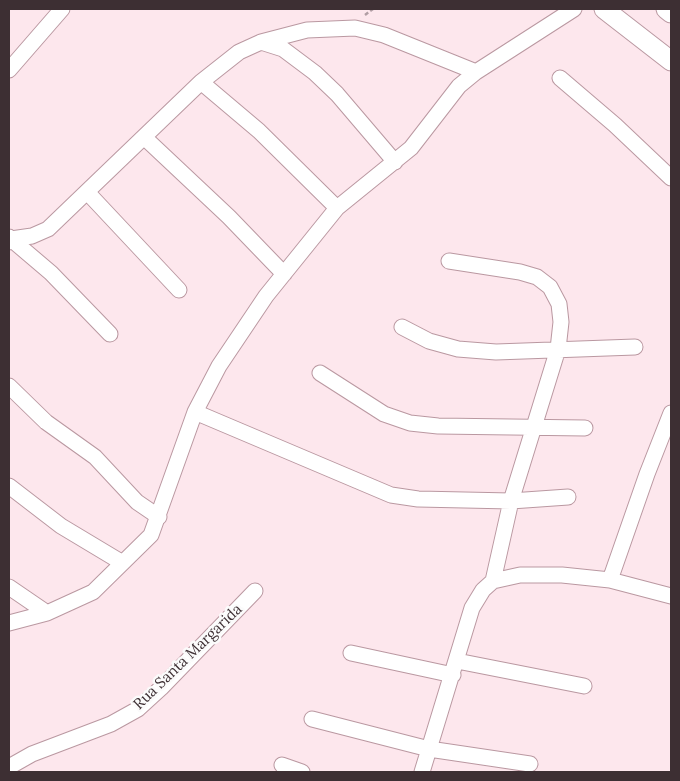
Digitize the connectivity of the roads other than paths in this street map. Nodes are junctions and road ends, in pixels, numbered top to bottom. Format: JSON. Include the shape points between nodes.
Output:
{"nodes":[{"id":1,"x":62,"y":9,"type":"edge"},
{"id":2,"x":574,"y":9,"type":"edge"},
{"id":3,"x":604,"y":9,"type":"edge"},
{"id":4,"x":666,"y":9,"type":"edge"},
{"id":5,"x":671,"y":13,"type":"edge"},
{"id":6,"x":261,"y":42,"type":"junction"},
{"id":7,"x":671,"y":61,"type":"edge"},
{"id":8,"x":9,"y":70,"type":"edge"},
{"id":9,"x":476,"y":72,"type":"junction"},
{"id":10,"x":560,"y":78,"type":"dead end"},
{"id":11,"x":200,"y":82,"type":"junction"},
{"id":12,"x":145,"y":138,"type":"junction"},
{"id":13,"x":395,"y":162,"type":"junction"},
{"id":14,"x":671,"y":178,"type":"edge"},
{"id":15,"x":88,"y":193,"type":"junction"},
{"id":16,"x":337,"y":208,"type":"junction"},
{"id":17,"x":10,"y":239,"type":"edge"},
{"id":18,"x":449,"y":261,"type":"dead end"},
{"id":19,"x":284,"y":274,"type":"junction"},
{"id":20,"x":179,"y":290,"type":"dead end"},
{"id":21,"x":402,"y":327,"type":"dead end"},
{"id":22,"x":110,"y":334,"type":"dead end"},
{"id":23,"x":635,"y":347,"type":"dead end"},
{"id":24,"x":558,"y":349,"type":"junction"},
{"id":25,"x":320,"y":373,"type":"dead end"},
{"id":26,"x":9,"y":386,"type":"edge"},
{"id":27,"x":195,"y":412,"type":"junction"},
{"id":28,"x":671,"y":415,"type":"edge"},
{"id":29,"x":535,"y":426,"type":"junction"},
{"id":30,"x":585,"y":428,"type":"dead end"},
{"id":31,"x":9,"y":486,"type":"edge"},
{"id":32,"x":568,"y":497,"type":"dead end"},
{"id":33,"x":511,"y":501,"type":"junction"},
{"id":34,"x":159,"y":517,"type":"junction"},
{"id":35,"x":121,"y":562,"type":"junction"},
{"id":36,"x":610,"y":580,"type":"junction"},
{"id":37,"x":493,"y":581,"type":"junction"},
{"id":38,"x":9,"y":587,"type":"edge"},
{"id":39,"x":255,"y":591,"type":"dead end"},
{"id":40,"x":671,"y":596,"type":"edge"},
{"id":41,"x":47,"y":613,"type":"junction"},
{"id":42,"x":9,"y":622,"type":"edge"},
{"id":43,"x":351,"y":653,"type":"dead end"},
{"id":44,"x":455,"y":668,"type":"junction"},
{"id":45,"x":584,"y":686,"type":"dead end"},
{"id":46,"x":312,"y":719,"type":"dead end"},
{"id":47,"x":429,"y":749,"type":"junction"},
{"id":48,"x":530,"y":764,"type":"dead end"},
{"id":49,"x":282,"y":765,"type":"dead end"},
{"id":50,"x":9,"y":767,"type":"edge"},
{"id":51,"x":302,"y":772,"type":"edge"},
{"id":52,"x":422,"y":772,"type":"edge"}],
"edges":[{"from":1,"to":8,"type":"street"},
{"from":2,"to":9,"type":"street"},
{"from":3,"to":7,"type":"street"},
{"from":4,"to":5,"type":"street"},
{"from":6,"to":9,"type":"street","via":[[307,30],[355,28],[384,35]]},
{"from":6,"to":11,"type":"street","via":[[239,52]]},
{"from":6,"to":13,"type":"street","via":[[283,49],[315,73]]},
{"from":9,"to":13,"type":"street","via":[[459,86],[411,148]]},
{"from":10,"to":14,"type":"street"},
{"from":11,"to":12,"type":"street"},
{"from":11,"to":16,"type":"street","via":[[259,131]]},
{"from":12,"to":15,"type":"street"},
{"from":12,"to":19,"type":"street"},
{"from":13,"to":16,"type":"street"},
{"from":15,"to":17,"type":"street","via":[[48,229],[32,236]]},
{"from":15,"to":20,"type":"street"},
{"from":16,"to":19,"type":"street"},
{"from":17,"to":22,"type":"street","via":[[51,273]]},
{"from":18,"to":24,"type":"street","via":[[520,272],[537,277],[550,287],[559,304]]},
{"from":19,"to":27,"type":"street","via":[[244,326]]},
{"from":21,"to":24,"type":"street","via":[[429,341],[458,348],[496,352]]},
{"from":23,"to":24,"type":"street"},
{"from":24,"to":29,"type":"street"},
{"from":25,"to":29,"type":"street","via":[[384,414],[410,423]]},
{"from":26,"to":34,"type":"street","via":[[46,422],[95,457],[138,502]]},
{"from":27,"to":33,"type":"street","via":[[391,494],[418,499]]},
{"from":27,"to":34,"type":"street"},
{"from":28,"to":36,"type":"street"},
{"from":29,"to":30,"type":"street"},
{"from":29,"to":33,"type":"street"},
{"from":31,"to":35,"type":"street","via":[[61,526]]},
{"from":32,"to":33,"type":"street"},
{"from":33,"to":37,"type":"street"},
{"from":34,"to":35,"type":"street","via":[[151,535]]},
{"from":35,"to":41,"type":"street","via":[[93,592]]},
{"from":36,"to":37,"type":"street","via":[[520,575]]},
{"from":36,"to":40,"type":"street"},
{"from":37,"to":44,"type":"street","via":[[472,608]]},
{"from":38,"to":41,"type":"street"},
{"from":39,"to":50,"type":"street","name":"Rua Santa Margarida","via":[[138,709],[112,724],[32,754]]},
{"from":41,"to":42,"type":"street"},
{"from":43,"to":44,"type":"street"},
{"from":44,"to":45,"type":"street"},
{"from":44,"to":47,"type":"street"},
{"from":46,"to":47,"type":"street"},
{"from":47,"to":48,"type":"street"},
{"from":47,"to":52,"type":"street"},
{"from":49,"to":51,"type":"street"}]}
